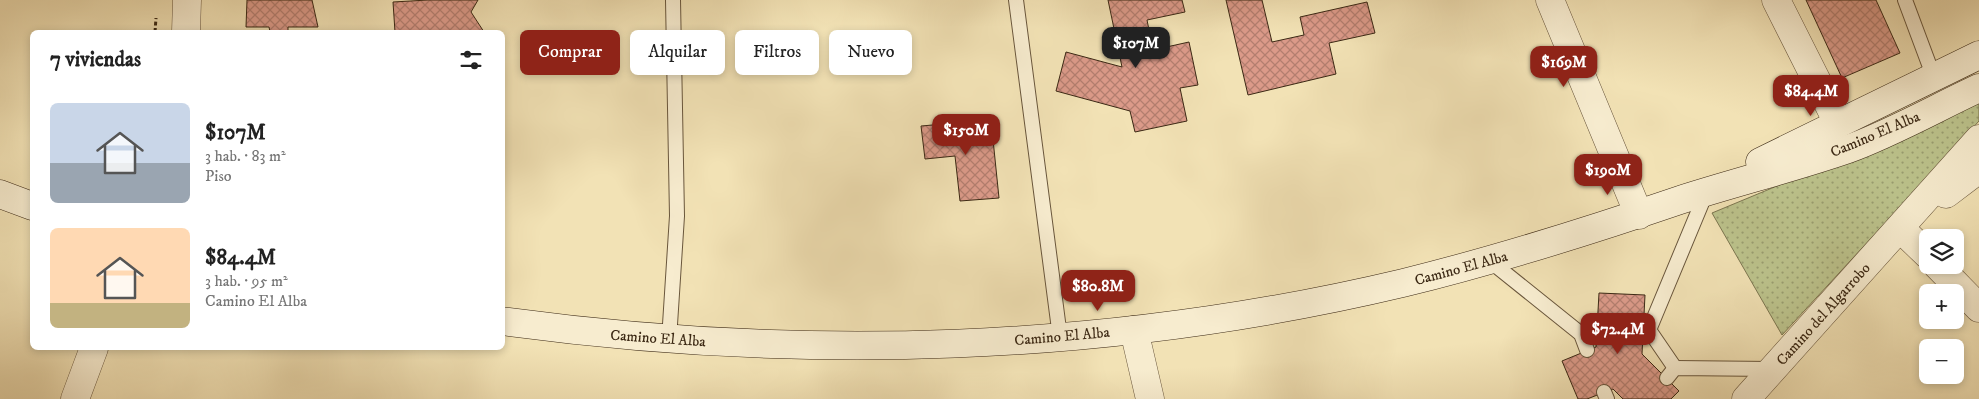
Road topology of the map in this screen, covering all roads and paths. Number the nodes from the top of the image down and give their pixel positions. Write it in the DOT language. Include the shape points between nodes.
graph roads {
  1 [pos="187,0"];
  2 [pos="674,0"];
  3 [pos="1016,0"];
  4 [pos="1550,0"];
  5 [pos="1776,0"];
  6 [pos="1905,0"];
  7 [pos="186,30"];
  8 [pos="1979,55"];
  9 [pos="1933,75"];
  10 [pos="1979,88"];
  11 [pos="1838,123"];
  12 [pos="1979,139"];
  13 [pos="1979,169"];
  14 [pos="0,194"];
  15 [pos="1694,196"];
  16 [pos="30,205"];
  17 [pos="1639,215"];
  18 [pos="1901,228"];
  19 [pos="1919,246"];
  20 [pos="1490,261"];
  21 [pos="1946,274"];
  22 [pos="1979,308"];
  23 [pos="505,322"];
  24 [pos="1134,330"];
  25 [pos="1581,334"];
  26 [pos="1597,334"];
  27 [pos="1060,337"];
  28 [pos="669,340"];
  29 [pos="93,350"];
  30 [pos="1588,350"];
  31 [pos="1773,369"];
  32 [pos="75,399"];
  33 [pos="1150,399"];
  34 [pos="1746,399"];
  1 -- 7 [label="main road"];
  2 -- 28 [label="lane" via="677,216"];
  3 -- 27 [label="lane"];
  4 -- 17 [label="main road"];
  5 -- 11 [label="main road"];
  6 -- 9 [label="lane"];
  8 -- 9 [label="main road, Camino El Alba"];
  9 -- 11 [label="main road, Camino El Alba"];
  10 -- 15 [label="main road, Camino El Alba" via="1850,148"];
  11 -- 15 [label="main road, Camino El Alba"];
  12 -- 18 [label="main road, Camino del Algarrobo"];
  13 -- 18 [label="main road, Camino del Algarrobo"];
  14 -- 16 [label="main road"];
  15 -- 17 [label="main road, Camino El Alba"];
  15 -- 31 [label="lane" via="1646,331 1671,373"];
  17 -- 20 [label="main road, Camino El Alba"];
  18 -- 19 [label="main road"];
  18 -- 31 [label="main road, Camino del Algarrobo"];
  20 -- 24 [label="main road, Camino El Alba" via="1313,302"];
  20 -- 25 [label="lane"];
  21 -- 22 [label="main road"];
  23 -- 28 [label="main road, Camino El Alba"];
  24 -- 27 [label="main road, Camino El Alba"];
  24 -- 33 [label="main road"];
  25 -- 26 [label="lane"];
  25 -- 30 [label="lane"];
  27 -- 28 [label="main road, Camino El Alba" via="967,344 872,346"];
  29 -- 32 [label="main road"];
  31 -- 34 [label="main road, Camino del Algarrobo"];
}
